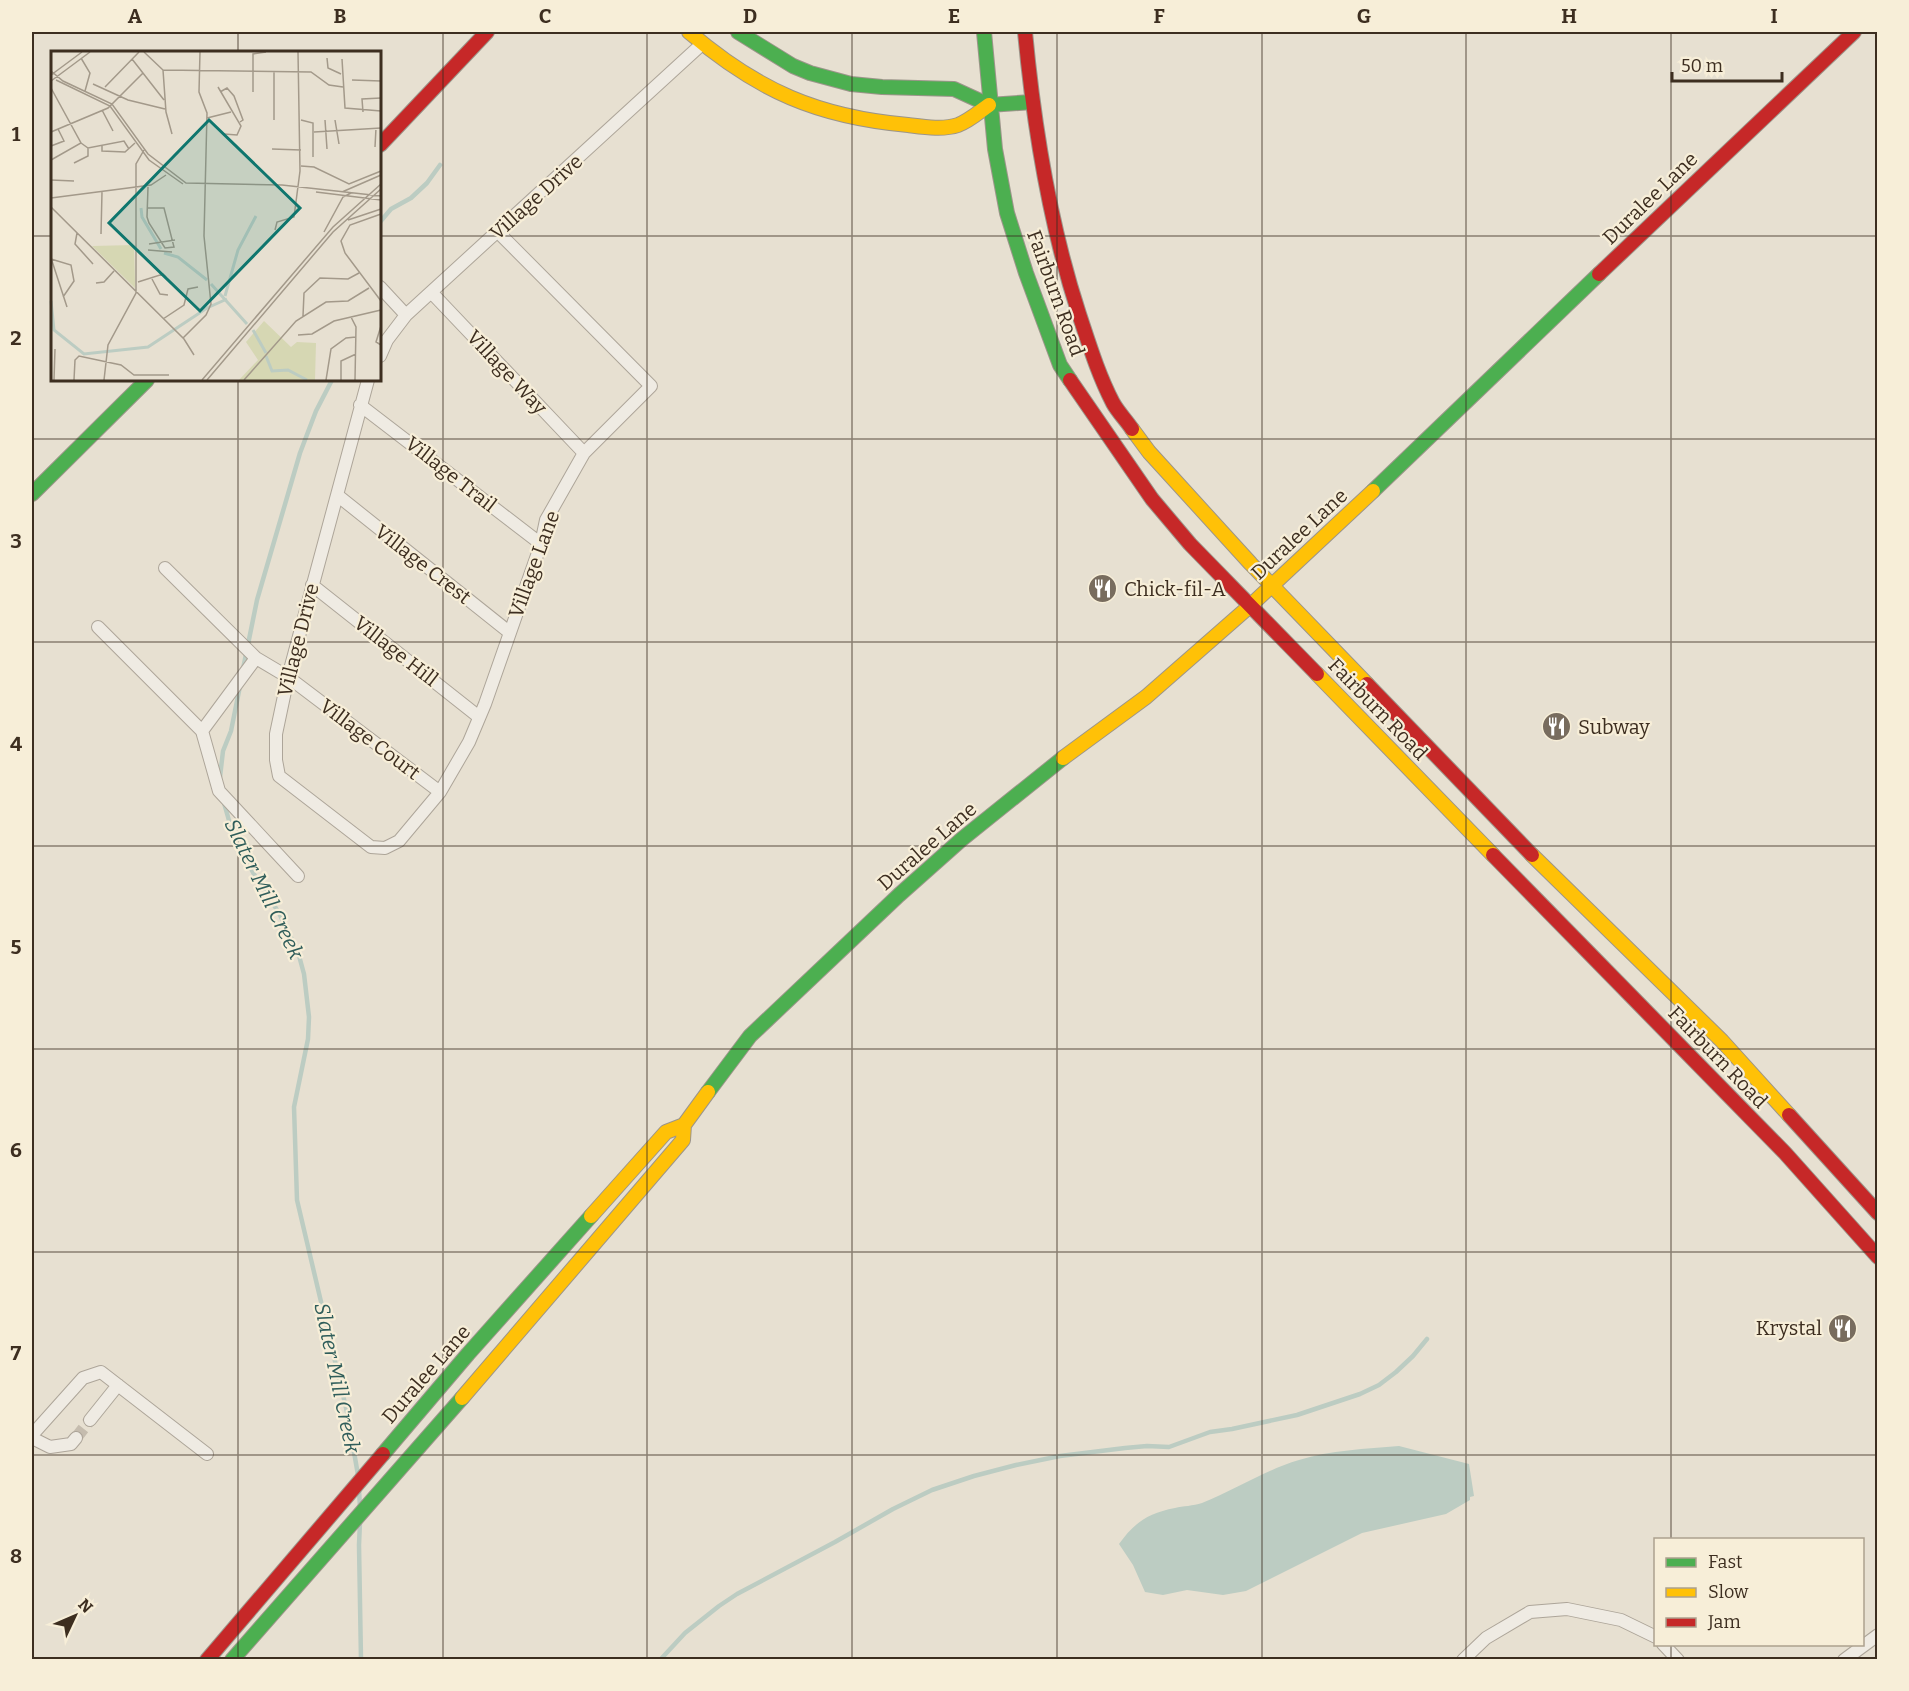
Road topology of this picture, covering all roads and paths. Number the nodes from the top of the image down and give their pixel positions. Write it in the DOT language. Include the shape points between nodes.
graph roads {
  1 [pos="487,32"];
  2 [pos="689,32"];
  3 [pos="738,32"];
  4 [pos="984,32"];
  5 [pos="1025,32"];
  6 [pos="1854,32"];
  7 [pos="702,44"];
  8 [pos="1032,102"];
  9 [pos="989,105"];
  10 [pos="381,144"];
  11 [pos="498,232"];
  12 [pos="381,288"];
  13 [pos="431,292"];
  14 [pos="406,315"];
  15 [pos="381,354"];
  16 [pos="146,381"];
  17 [pos="368,381"];
  18 [pos="360,405"];
  19 [pos="584,453"];
  20 [pos="32,494"];
  21 [pos="337,495"];
  22 [pos="541,544"];
  23 [pos="165,568"];
  24 [pos="312,585"];
  25 [pos="1272,585"];
  26 [pos="1251,605"];
  27 [pos="98,627"];
  28 [pos="509,632"];
  29 [pos="256,658"];
  30 [pos="288,677"];
  31 [pos="479,717"];
  32 [pos="202,731"];
  33 [pos="440,792"];
  34 [pos="385,848"];
  35 [pos="298,876"];
  36 [pos="684,1125"];
  37 [pos="1878,1214"];
  38 [pos="1878,1257"];
  39 [pos="118,1385"];
  40 [pos="90,1420"];
  41 [pos="32,1436"];
  42 [pos="76,1438"];
  43 [pos="207,1454"];
  44 [pos="1878,1635"];
  45 [pos="1654,1636"];
  46 [pos="1864,1645"];
  47 [pos="1665,1646"];
  48 [pos="1862,1646"];
  49 [pos="207,1659"];
  50 [pos="232,1659"];
  51 [pos="1463,1659"];
  52 [pos="1678,1659"];
  53 [pos="1844,1659"];
  1 -- 10 [label="main road"];
  2 -- 7 [label="main road"];
  3 -- 9 [label="main road" via="779,58 825,77 866,86 954,90"];
  4 -- 9 [label="main road, Fairburn Road"];
  5 -- 8 [label="main road, Fairburn Road"];
  6 -- 25 [label="main road, Duralee Lane"];
  7 -- 9 [label="main road" via="764,87 801,104 851,117 955,126"];
  7 -- 11 [label="street, Village Drive"];
  8 -- 9 [label="main road"];
  8 -- 25 [label="main road, Fairburn Road" via="1058,246 1095,363 1114,405 1149,452"];
  9 -- 26 [label="main road, Fairburn Road" via="1007,213 1060,365 1152,499"];
  11 -- 13 [label="street, Village Drive"];
  11 -- 19 [label="street, Village Lane" via="651,386"];
  12 -- 14 [label="street"];
  13 -- 14 [label="street, Village Drive"];
  13 -- 19 [label="street, Village Way"];
  14 -- 15 [label="street, Village Drive"];
  16 -- 20 [label="main road"];
  17 -- 18 [label="street, Village Drive"];
  18 -- 21 [label="street, Village Drive"];
  18 -- 22 [label="street, Village Trail"];
  19 -- 22 [label="street, Village Lane" via="546,520"];
  21 -- 24 [label="street, Village Drive"];
  21 -- 28 [label="street, Village Crest"];
  22 -- 28 [label="street, Village Lane"];
  23 -- 29 [label="street, Village Court"];
  24 -- 30 [label="street, Village Drive"];
  24 -- 31 [label="street, Village Hill"];
  25 -- 26 [label="main road, Duralee Lane"];
  25 -- 37 [label="main road, Fairburn Road" via="1536,860 1722,1041"];
  26 -- 36 [label="main road, Duralee Lane" via="1146,697 1038,777 899,896 750,1036"];
  26 -- 38 [label="main road, Fairburn Road" via="1785,1153"];
  27 -- 32 [label="street"];
  28 -- 31 [label="street, Village Lane"];
  29 -- 30 [label="street, Village Court"];
  29 -- 32 [label="street"];
  30 -- 33 [label="street, Village Court"];
  30 -- 34 [label="street, Village Drive" via="276,734 279,776 371,846"];
  31 -- 33 [label="street, Village Lane"];
  32 -- 35 [label="street" via="219,790"];
  33 -- 34 [label="street, Village Lane" via="399,841"];
  36 -- 49 [label="main road, Duralee Lane" via="666,1132 468,1354"];
  36 -- 50 [label="main road, Duralee Lane" via="683,1140"];
  39 -- 40 [label="street"];
  39 -- 41 [label="street" via="102,1372 83,1378"];
  39 -- 43 [label="street"];
  41 -- 42 [label="street" via="50,1448 71,1444"];
  44 -- 46 [label="street"];
  45 -- 51 [label="street" via="1610,1617 1567,1609 1530,1612 1486,1638"];
  47 -- 52 [label="street"];
  48 -- 53 [label="street"];
}
